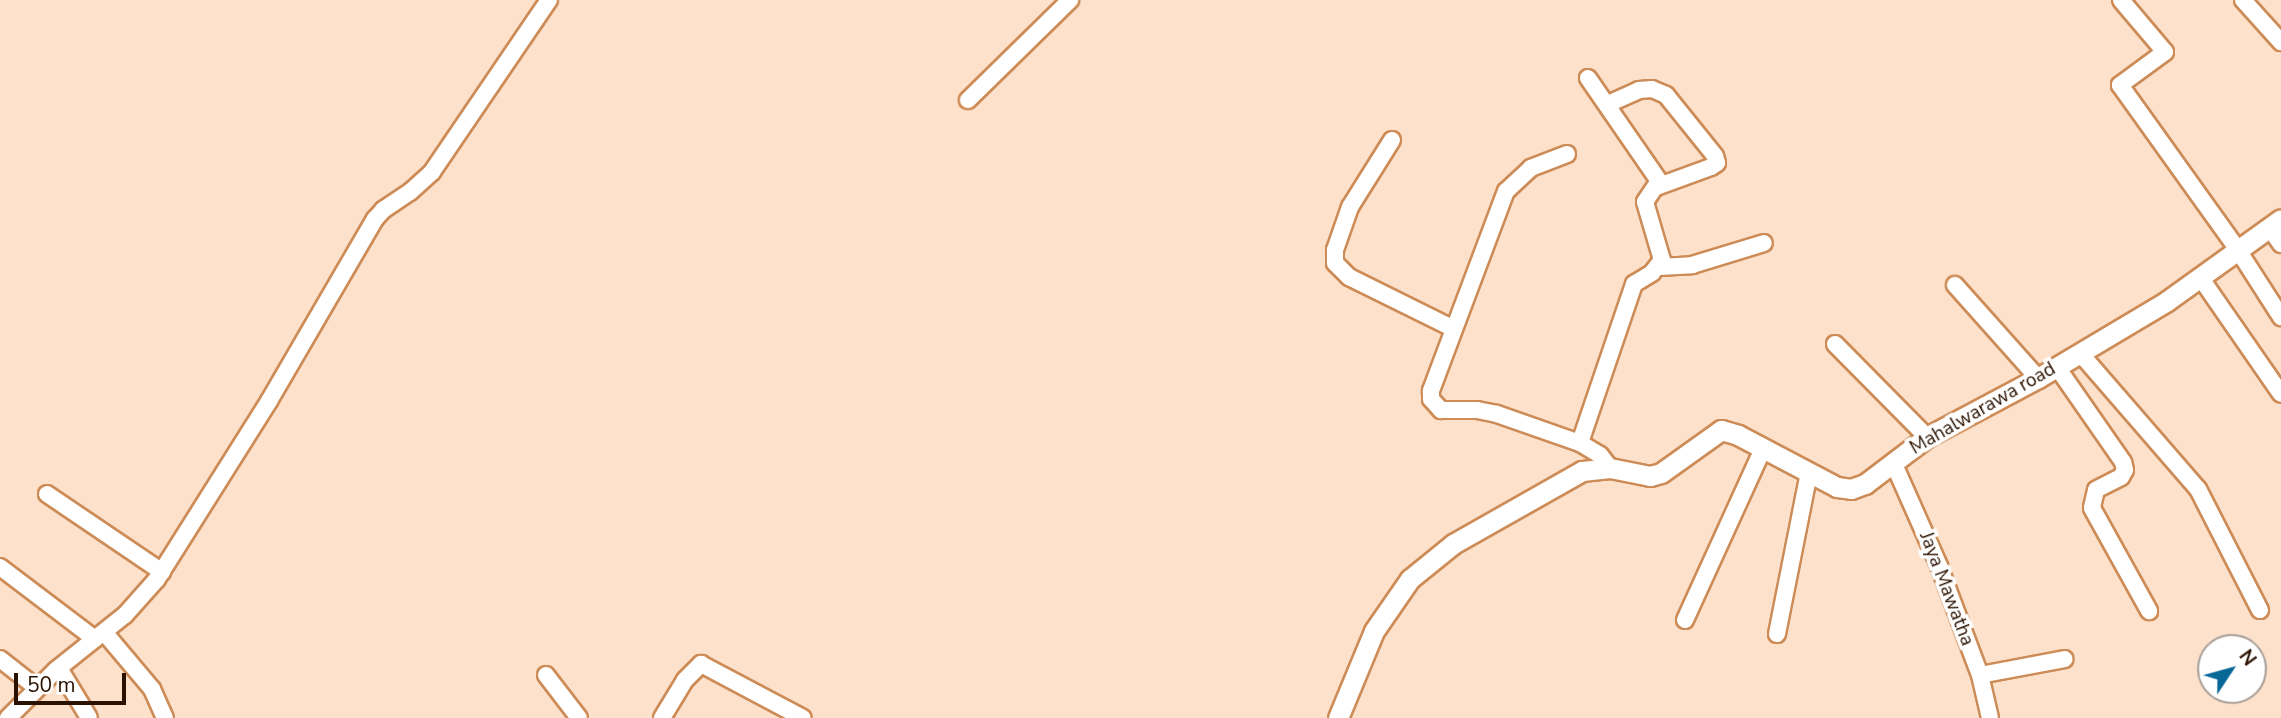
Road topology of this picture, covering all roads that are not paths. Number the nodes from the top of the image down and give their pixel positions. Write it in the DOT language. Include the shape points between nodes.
graph roads {
  1 [pos="549,0"];
  2 [pos="1070,0"];
  3 [pos="2121,0"];
  4 [pos="2243,0"];
  5 [pos="2281,42"];
  6 [pos="1588,78"];
  7 [pos="968,100"];
  8 [pos="1608,104"];
  9 [pos="1392,140"];
  10 [pos="1567,154"];
  11 [pos="1656,187"];
  12 [pos="2275,223"];
  13 [pos="1764,243"];
  14 [pos="2281,244"];
  15 [pos="2238,250"];
  16 [pos="1659,267"];
  17 [pos="2200,277"];
  18 [pos="1955,285"];
  19 [pos="2281,317"];
  20 [pos="1454,328"];
  21 [pos="1835,344"];
  22 [pos="2080,353"];
  23 [pos="2057,367"];
  24 [pos="2038,378"];
  25 [pos="2281,394"];
  26 [pos="1927,437"];
  27 [pos="1580,443"];
  28 [pos="1763,449"];
  29 [pos="1893,462"];
  30 [pos="1610,468"];
  31 [pos="1809,474"];
  32 [pos="47,494"];
  33 [pos="0,567"];
  34 [pos="162,572"];
  35 [pos="2260,610"];
  36 [pos="2149,611"];
  37 [pos="1685,620"];
  38 [pos="1777,634"];
  39 [pos="100,635"];
  40 [pos="0,659"];
  41 [pos="2065,659"];
  42 [pos="59,668"];
  43 [pos="546,675"];
  44 [pos="1980,675"];
  45 [pos="37,688"];
  46 [pos="8,718"];
  47 [pos="89,718"];
  48 [pos="165,718"];
  49 [pos="579,718"];
  50 [pos="662,718"];
  51 [pos="803,718"];
  52 [pos="1338,718"];
  53 [pos="1990,718"];
  1 -- 34 [label="street" via="432,172 375,219"];
  2 -- 7 [label="street"];
  3 -- 15 [label="street" via="2165,52 2120,85"];
  4 -- 5 [label="street"];
  6 -- 8 [label="street"];
  8 -- 11 [label="street" via="1658,176"];
  8 -- 11 [label="street" via="1639,90 1666,95 1715,156 1717,163 1711,167"];
  9 -- 20 [label="street" via="1350,207 1335,263 1349,277"];
  10 -- 20 [label="street" via="1531,168 1506,191"];
  11 -- 16 [label="street" via="1644,202 1660,251"];
  12 -- 14 [label="street"];
  12 -- 15 [label="street, Mahalwarawa road"];
  13 -- 16 [label="street" via="1692,265"];
  15 -- 17 [label="street, Mahalwarawa road"];
  15 -- 19 [label="street"];
  16 -- 27 [label="street" via="1634,284"];
  17 -- 22 [label="street, Mahalwarawa road"];
  17 -- 25 [label="street"];
  18 -- 24 [label="street"];
  20 -- 27 [label="street" via="1431,391 1434,405 1452,412 1497,414"];
  21 -- 26 [label="street"];
  22 -- 23 [label="street, Mahalwarawa road"];
  22 -- 35 [label="street" via="2198,489"];
  23 -- 24 [label="street, Mahalwarawa road"];
  23 -- 36 [label="street" via="2123,462 2121,477 2096,490 2092,508"];
  24 -- 26 [label="street, Mahalwarawa road"];
  26 -- 29 [label="street, Mahalwarawa road"];
  27 -- 30 [label="street" via="1601,455"];
  28 -- 30 [label="street, Mahalwarawa road" via="1721,430 1661,473 1650,476"];
  28 -- 31 [label="street, Mahalwarawa road"];
  28 -- 37 [label="street"];
  29 -- 31 [label="street, Mahalwarawa road" via="1851,489 1837,488"];
  29 -- 44 [label="street, Jaya Mawatha"];
  30 -- 52 [label="street, Mahalwarawa road" via="1582,471 1429,561 1410,579 1374,631"];
  31 -- 38 [label="street"];
  32 -- 34 [label="street"];
  33 -- 39 [label="street"];
  34 -- 39 [label="street" via="144,596"];
  39 -- 42 [label="street"];
  39 -- 48 [label="street" via="152,689"];
  40 -- 45 [label="street"];
  41 -- 44 [label="street"];
  42 -- 45 [label="street"];
  42 -- 47 [label="street"];
  43 -- 49 [label="street"];
  44 -- 53 [label="street, Jaya Mawatha"];
  45 -- 46 [label="street"];
  50 -- 51 [label="street" via="685,680 701,664"];
}
